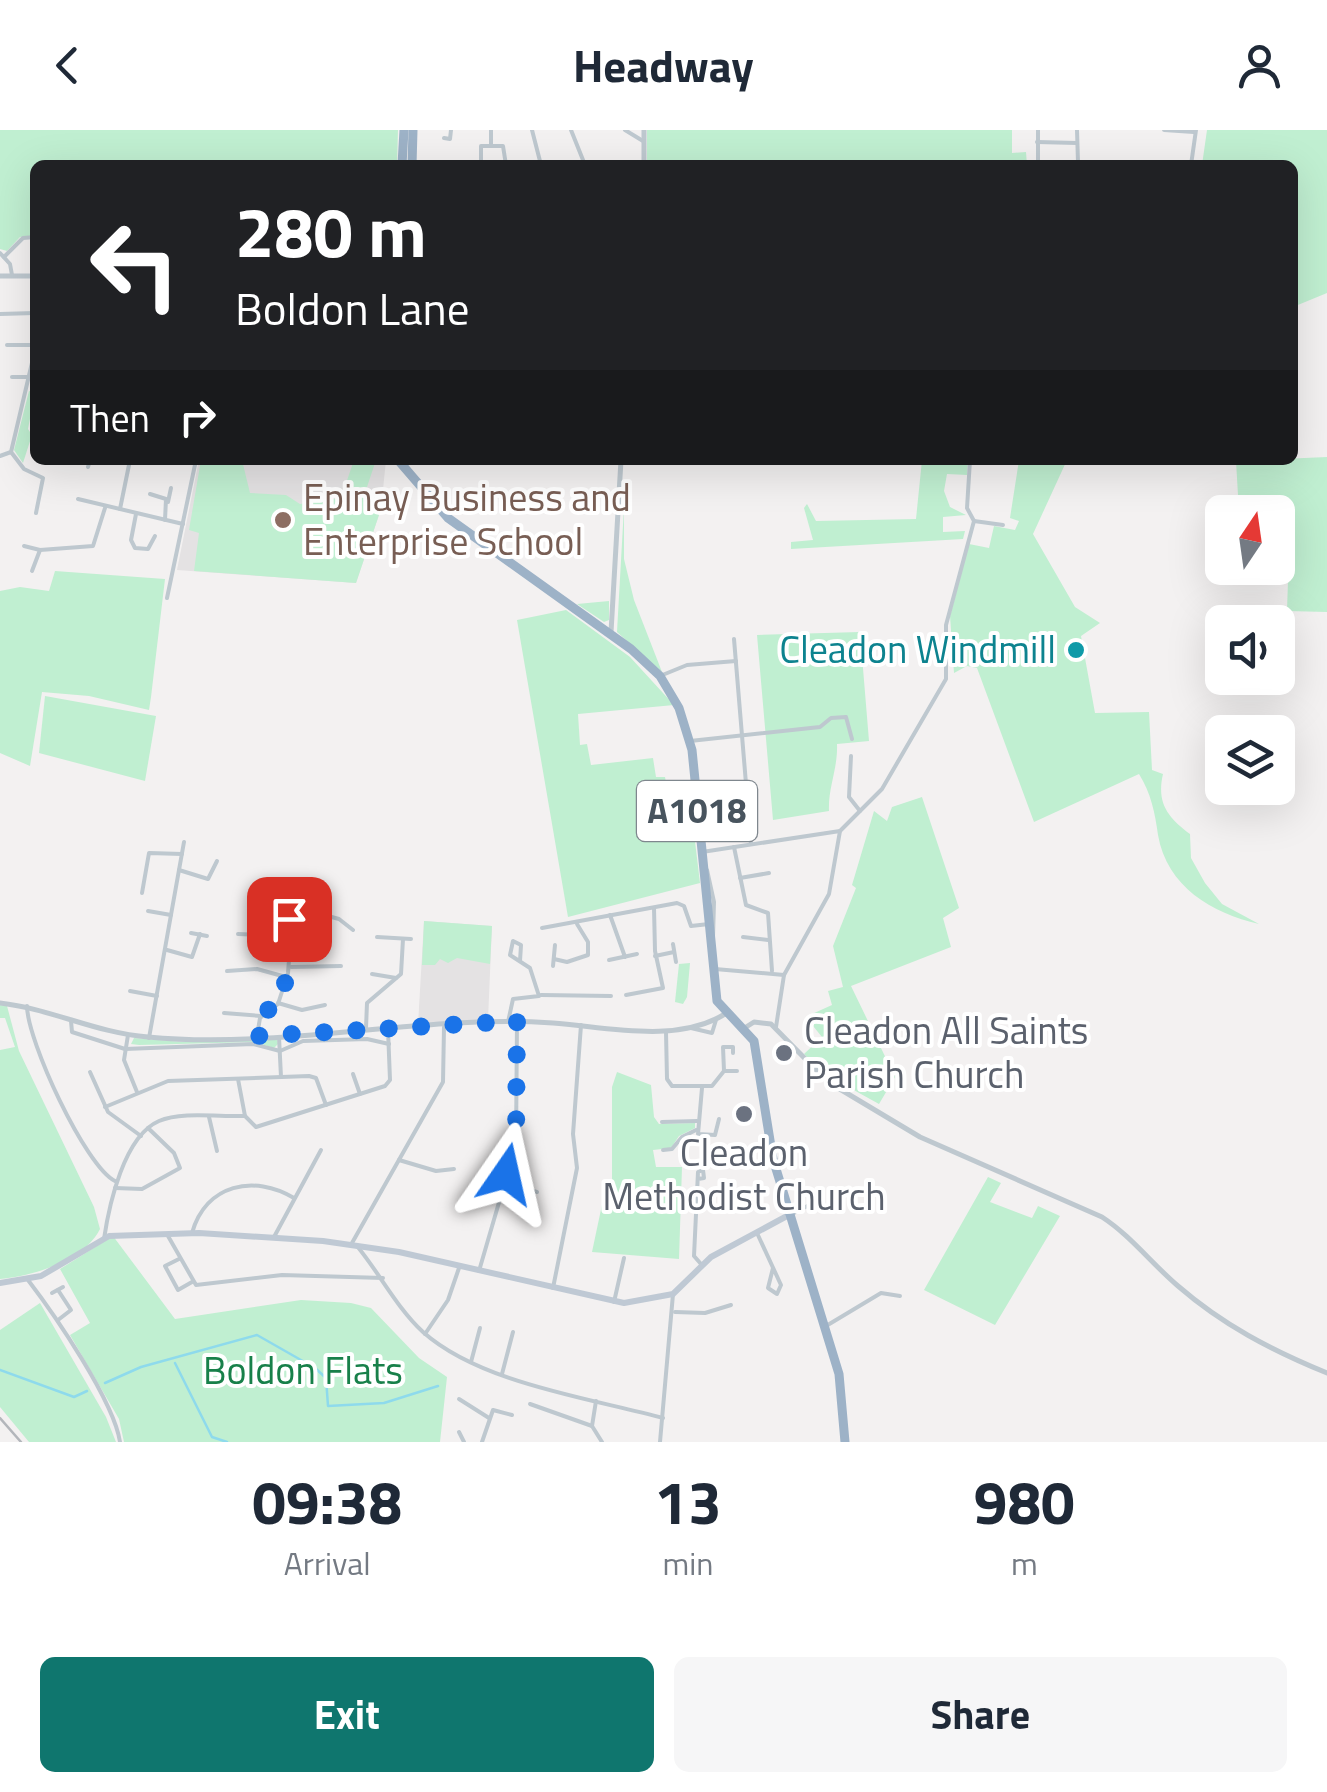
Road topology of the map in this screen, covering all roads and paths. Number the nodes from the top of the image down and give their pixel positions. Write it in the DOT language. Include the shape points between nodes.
graph roads {
  1 [pos="404,130"];
  2 [pos="414,130"];
  3 [pos="492,130"];
  4 [pos="532,130"];
  5 [pos="571,130"];
  6 [pos="624,130"];
  7 [pos="644,130"];
  8 [pos="1038,130"];
  9 [pos="1077,130"];
  10 [pos="1164,130"];
  11 [pos="1195,131"];
  12 [pos="451,132"];
  13 [pos="463,134"];
  14 [pos="444,138"];
  15 [pos="643,141"];
  16 [pos="1037,142"];
  17 [pos="1077,143"];
  18 [pos="491,146"];
  19 [pos="402,160"];
  20 [pos="414,160"];
  21 [pos="481,160"];
  22 [pos="505,160"];
  23 [pos="540,160"];
  24 [pos="583,160"];
  25 [pos="644,160"];
  26 [pos="1038,160"];
  27 [pos="1078,160"];
  28 [pos="1192,160"];
  29 [pos="30,237"];
  30 [pos="2,255"];
  31 [pos="12,275"];
  32 [pos="0,276"];
  33 [pos="30,276"];
  34 [pos="30,313"];
  35 [pos="0,314"];
  36 [pos="7,345"];
  37 [pos="30,347"];
  38 [pos="30,372"];
  39 [pos="12,377"];
  40 [pos="29,377"];
  41 [pos="10,452"];
  42 [pos="0,456"];
  43 [pos="130,465"];
  44 [pos="133,465"];
  45 [pos="195,465"];
  46 [pos="403,465"];
  47 [pos="410,465"];
  48 [pos="621,465"];
  49 [pos="970,465"];
  50 [pos="138,468"];
  51 [pos="414,476"];
  52 [pos="171,488"];
  53 [pos="154,493"];
  54 [pos="78,500"];
  55 [pos="168,502"];
  56 [pos="106,506"];
  57 [pos="120,509"];
  58 [pos="36,512"];
  59 [pos="136,513"];
  60 [pos="165,520"];
  61 [pos="974,521"];
  62 [pos="184,524"];
  63 [pos="1003,525"];
  64 [pos="155,536"];
  65 [pos="24,546"];
  66 [pos="40,550"];
  67 [pos="22,564"];
  68 [pos="168,598"];
  69 [pos="611,634"];
  70 [pos="734,640"];
  71 [pos="736,661"];
  72 [pos="660,676"];
  73 [pos="742,737"];
  74 [pos="852,739"];
  75 [pos="690,741"];
  76 [pos="851,756"];
  77 [pos="860,811"];
  78 [pos="840,831"];
  79 [pos="184,842"];
  80 [pos="751,844"];
  81 [pos="734,847"];
  82 [pos="700,852"];
  83 [pos="182,854"];
  84 [pos="217,861"];
  85 [pos="703,868"];
  86 [pos="179,870"];
  87 [pos="769,873"];
  88 [pos="740,878"];
  89 [pos="142,893"];
  90 [pos="251,895"];
  91 [pos="293,907"];
  92 [pos="654,908"];
  93 [pos="148,911"];
  94 [pos="610,914"];
  95 [pos="172,915"];
  96 [pos="577,924"];
  97 [pos="709,924"];
  98 [pos="542,928"];
  99 [pos="353,930"];
  100 [pos="190,933"];
  101 [pos="200,934"];
  102 [pos="238,934"];
  103 [pos="208,936"];
  104 [pos="289,936"];
  105 [pos="377,937"];
  106 [pos="742,937"];
  107 [pos="710,938"];
  108 [pos="404,939"];
  109 [pos="411,939"];
  110 [pos="770,940"];
  111 [pos="673,944"];
  112 [pos="555,946"];
  113 [pos="165,950"];
  114 [pos="674,952"];
  115 [pos="637,954"];
  116 [pos="656,956"];
  117 [pos="624,957"];
  118 [pos="609,960"];
  119 [pos="520,961"];
  120 [pos="676,962"];
  121 [pos="290,966"];
  122 [pos="340,966"];
  123 [pos="711,969"];
  124 [pos="227,971"];
  125 [pos="772,971"];
  126 [pos="372,974"];
  127 [pos="784,975"];
  128 [pos="287,977"];
  129 [pos="396,978"];
  130 [pos="130,991"];
  131 [pos="626,995"];
  132 [pos="157,996"];
  133 [pos="539,996"];
  134 [pos="611,996"];
  135 [pos="278,1002"];
  136 [pos="0,1003"];
  137 [pos="325,1005"];
  138 [pos="26,1006"];
  139 [pos="224,1013"];
  140 [pos="261,1016"];
  141 [pos="723,1017"];
  142 [pos="72,1019"];
  143 [pos="517,1021"];
  144 [pos="508,1022"];
  145 [pos="581,1025"];
  146 [pos="444,1027"];
  147 [pos="746,1027"];
  148 [pos="776,1027"];
  149 [pos="388,1030"];
  150 [pos="666,1030"];
  151 [pos="366,1032"];
  152 [pos="128,1035"];
  153 [pos="279,1035"];
  154 [pos="257,1036"];
  155 [pos="150,1038"];
  156 [pos="388,1044"];
  157 [pos="126,1048"];
  158 [pos="280,1051"];
  159 [pos="733,1053"];
  160 [pos="724,1071"];
  161 [pos="737,1071"];
  162 [pos="90,1072"];
  163 [pos="353,1074"];
  164 [pos="281,1078"];
  165 [pos="238,1079"];
  166 [pos="702,1086"];
  167 [pos="137,1093"];
  168 [pos="360,1094"];
  169 [pos="326,1104"];
  170 [pos="105,1106"];
  171 [pos="244,1116"];
  172 [pos="209,1117"];
  173 [pos="719,1119"];
  174 [pos="698,1121"];
  175 [pos="664,1123"];
  176 [pos="148,1128"];
  177 [pos="697,1130"];
  178 [pos="141,1136"];
  179 [pos="666,1149"];
  180 [pos="217,1150"];
  181 [pos="321,1150"];
  182 [pos="399,1160"];
  183 [pos="454,1169"];
  184 [pos="698,1178"];
  185 [pos="504,1184"];
  186 [pos="116,1185"];
  187 [pos="536,1192"];
  188 [pos="294,1198"];
  189 [pos="819,1200"];
  190 [pos="787,1216"];
  191 [pos="192,1233"];
  192 [pos="167,1234"];
  193 [pos="757,1234"];
  194 [pos="274,1237"];
  195 [pos="104,1239"];
  196 [pos="354,1246"];
  197 [pos="624,1258"];
  198 [pos="179,1259"];
  199 [pos="460,1266"];
  200 [pos="702,1266"];
  201 [pos="773,1268"];
  202 [pos="478,1271"];
  203 [pos="383,1278"];
  204 [pos="28,1280"];
  205 [pos="192,1282"];
  206 [pos="0,1283"];
  207 [pos="58,1290"];
  208 [pos="552,1290"];
  209 [pos="674,1294"];
  210 [pos="900,1296"];
  211 [pos="614,1302"];
  212 [pos="732,1306"];
  213 [pos="675,1312"];
  214 [pos="58,1320"];
  215 [pos="826,1326"];
  216 [pos="480,1328"];
  217 [pos="513,1332"];
  218 [pos="425,1334"];
  219 [pos="471,1363"];
  220 [pos="1327,1373"];
  221 [pos="502,1374"];
  222 [pos="596,1400"];
  223 [pos="530,1404"];
  224 [pos="461,1410"];
  225 [pos="512,1415"];
  226 [pos="490,1418"];
  227 [pos="662,1418"];
  228 [pos="592,1426"];
  229 [pos="120,1442"];
  230 [pos="482,1442"];
  231 [pos="602,1442"];
  232 [pos="660,1442"];
  233 [pos="844,1442"];
  1 -- 19 [label="highway"];
  2 -- 20 [label="highway"];
  3 -- 18 [label="street"];
  4 -- 23 [label="street"];
  5 -- 24 [label="street"];
  6 -- 15 [label="street"];
  7 -- 15 [label="street"];
  8 -- 16 [label="street"];
  9 -- 17 [label="street"];
  10 -- 11 [label="street"];
  11 -- 28 [label="street"];
  12 -- 13 [label="street"];
  12 -- 14 [label="street"];
  15 -- 25 [label="street"];
  16 -- 17 [label="street"];
  16 -- 26 [label="street"];
  17 -- 27 [label="street"];
  18 -- 21 [label="street" via="481,146"];
  18 -- 22 [label="street" via="503,146"];
  29 -- 30 [label="street"];
  30 -- 31 [label="street"];
  31 -- 32 [label="street"];
  31 -- 33 [label="street"];
  34 -- 35 [label="street"];
  36 -- 37 [label="street"];
  38 -- 40 [label="street"];
  39 -- 40 [label="street"];
  40 -- 41 [label="street"];
  41 -- 42 [label="street"];
  41 -- 58 [label="street" via="43,478"];
  43 -- 57 [label="street"];
  44 -- 50 [label="street"];
  45 -- 62 [label="street"];
  46 -- 51 [label="highway, A1018"];
  47 -- 51 [label="highway, A1018"];
  48 -- 69 [label="street"];
  49 -- 61 [label="street" via="967,508"];
  51 -- 69 [label="highway, A1018" via="448,518"];
  52 -- 55 [label="street"];
  53 -- 55 [label="street"];
  54 -- 56 [label="street"];
  55 -- 60 [label="street"];
  56 -- 57 [label="street"];
  56 -- 66 [label="street" via="93,546"];
  57 -- 59 [label="street"];
  59 -- 60 [label="street"];
  59 -- 64 [label="street" via="135,548 148,550"];
  60 -- 62 [label="street"];
  61 -- 63 [label="street"];
  61 -- 77 [label="street" via="946,625 946,679 894,772"];
  62 -- 68 [label="street"];
  65 -- 66 [label="street"];
  66 -- 67 [label="street" via="33,569"];
  69 -- 72 [label="highway, A1018"];
  70 -- 71 [label="street"];
  71 -- 72 [label="street" via="687,665"];
  71 -- 73 [label="street"];
  72 -- 75 [label="highway, A1018"];
  73 -- 74 [label="street" via="848,718"];
  73 -- 75 [label="street"];
  73 -- 80 [label="street"];
  75 -- 82 [label="highway, A1018"];
  76 -- 77 [label="street" via="849,798"];
  77 -- 78 [label="street"];
  78 -- 80 [label="street"];
  78 -- 127 [label="street" via="829,894"];
  79 -- 83 [label="street"];
  80 -- 81 [label="street"];
  81 -- 82 [label="street"];
  81 -- 88 [label="street"];
  82 -- 85 [label="highway, A1018"];
  83 -- 86 [label="street"];
  83 -- 89 [label="street" via="151,851"];
  84 -- 86 [label="street" via="210,879"];
  85 -- 97 [label="highway, A1018"];
  85 -- 107 [label="street" via="709,870 714,902 716,934"];
  86 -- 95 [label="street"];
  87 -- 88 [label="street"];
  88 -- 110 [label="street" via="746,905 768,913"];
  90 -- 91 [label="street"];
  91 -- 99 [label="street" via="339,919"];
  91 -- 104 [label="street"];
  92 -- 94 [label="street"];
  92 -- 97 [label="street" via="680,904 691,926"];
  92 -- 116 [label="street"];
  93 -- 95 [label="street"];
  94 -- 96 [label="street"];
  94 -- 117 [label="street"];
  95 -- 113 [label="street"];
  96 -- 98 [label="street"];
  96 -- 112 [label="street" via="588,956 554,962"];
  97 -- 107 [label="highway, A1018"];
  100 -- 101 [label="street"];
  101 -- 103 [label="street"];
  101 -- 113 [label="street" via="192,957"];
  102 -- 104 [label="street"];
  104 -- 121 [label="street"];
  105 -- 108 [label="street"];
  106 -- 110 [label="street"];
  107 -- 123 [label="highway, A1018"];
  108 -- 109 [label="street"];
  108 -- 129 [label="street"];
  110 -- 125 [label="street"];
  111 -- 114 [label="street"];
  113 -- 132 [label="street"];
  114 -- 116 [label="street"];
  114 -- 120 [label="street"];
  115 -- 117 [label="street"];
  116 -- 131 [label="street" via="663,988"];
  117 -- 118 [label="street"];
  119 -- 133 [label="street" via="530,968"];
  121 -- 122 [label="street"];
  121 -- 128 [label="street"];
  123 -- 125 [label="street"];
  123 -- 141 [label="highway, A1018"];
  124 -- 128 [label="street"];
  125 -- 127 [label="street"];
  126 -- 129 [label="street"];
  127 -- 148 [label="street"];
  128 -- 135 [label="street"];
  129 -- 151 [label="street" via="368,1003"];
  130 -- 132 [label="street"];
  132 -- 155 [label="street"];
  133 -- 134 [label="street"];
  133 -- 144 [label="street" via="509,1002"];
  135 -- 137 [label="street" via="307,1010"];
  135 -- 140 [label="street"];
  136 -- 138 [label="street"];
  138 -- 142 [label="street"];
  138 -- 186 [label="street" via="32,1036 88,1153"];
  139 -- 140 [label="street"];
  140 -- 154 [label="street"];
  141 -- 147 [label="highway"];
  141 -- 150 [label="street"];
  142 -- 152 [label="street"];
  142 -- 157 [label="street" via="72,1032"];
  143 -- 144 [label="street"];
  143 -- 145 [label="street"];
  143 -- 185 [label="street" via="516,1144"];
  144 -- 146 [label="street"];
  145 -- 150 [label="street"];
  145 -- 208 [label="street" via="576,1168"];
  146 -- 149 [label="street"];
  146 -- 182 [label="street" via="444,1082"];
  147 -- 148 [label="street"];
  147 -- 190 [label="highway" via="756,1046"];
  148 -- 220 [label="street" via="828,1082 929,1142 1102,1217 1213,1315"];
  149 -- 151 [label="street"];
  149 -- 156 [label="street"];
  150 -- 166 [label="street" via="669,1083"];
  151 -- 153 [label="street"];
  152 -- 155 [label="street"];
  152 -- 157 [label="street"];
  153 -- 154 [label="street"];
  153 -- 158 [label="street"];
  154 -- 155 [label="street"];
  156 -- 158 [label="street" via="303,1041"];
  156 -- 168 [label="street" via="389,1083"];
  157 -- 158 [label="street" via="253,1044"];
  157 -- 167 [label="street"];
  158 -- 164 [label="street"];
  159 -- 160 [label="street" via="733,1046 723,1047"];
  160 -- 161 [label="street"];
  160 -- 166 [label="street" via="715,1084"];
  162 -- 170 [label="street"];
  163 -- 168 [label="street"];
  164 -- 165 [label="street"];
  164 -- 169 [label="street" via="316,1078"];
  165 -- 167 [label="street" via="168,1081"];
  165 -- 171 [label="street"];
  166 -- 174 [label="street"];
  167 -- 170 [label="street"];
  168 -- 169 [label="street"];
  169 -- 171 [label="street" via="256,1127"];
  170 -- 178 [label="street"];
  171 -- 172 [label="street"];
  172 -- 176 [label="street" via="166,1118"];
  172 -- 180 [label="street"];
  173 -- 177 [label="street" via="715,1135"];
  174 -- 175 [label="street"];
  174 -- 177 [label="street"];
  176 -- 178 [label="street"];
  176 -- 186 [label="street" via="174,1152 180,1168 142,1189"];
  177 -- 179 [label="street"];
  178 -- 186 [label="street"];
  181 -- 188 [label="street"];
  182 -- 183 [label="street"];
  182 -- 196 [label="street"];
  184 -- 200 [label="street" via="694,1256"];
  185 -- 187 [label="street"];
  185 -- 202 [label="street"];
  186 -- 195 [label="street"];
  188 -- 191 [label="street" via="272,1186 240,1184 214,1198"];
  188 -- 194 [label="street"];
  189 -- 190 [label="street"];
  190 -- 193 [label="main road"];
  190 -- 215 [label="highway"];
  191 -- 192 [label="main road"];
  191 -- 194 [label="main road"];
  192 -- 195 [label="main road"];
  192 -- 198 [label="street"];
  193 -- 200 [label="main road"];
  193 -- 201 [label="street"];
  194 -- 196 [label="main road"];
  195 -- 204 [label="main road"];
  196 -- 199 [label="main road"];
  196 -- 203 [label="street"];
  197 -- 211 [label="street"];
  198 -- 205 [label="street"];
  198 -- 205 [label="street" via="165,1266 178,1290"];
  199 -- 202 [label="main road"];
  199 -- 218 [label="street"];
  200 -- 209 [label="main road"];
  202 -- 208 [label="main road"];
  203 -- 205 [label="street" via="282,1275"];
  203 -- 218 [label="street"];
  204 -- 206 [label="main road"];
  204 -- 214 [label="street"];
  207 -- 214 [label="street" via="71,1310"];
  208 -- 211 [label="main road"];
  209 -- 211 [label="main road"];
  209 -- 213 [label="street"];
  210 -- 215 [label="street" via="881,1293"];
  212 -- 213 [label="street"];
  213 -- 227 [label="street"];
  214 -- 229 [label="street"];
  215 -- 233 [label="highway" via="842,1391"];
  216 -- 219 [label="street"];
  217 -- 221 [label="street"];
  218 -- 219 [label="street"];
  219 -- 221 [label="street"];
  221 -- 222 [label="street"];
  222 -- 227 [label="street"];
  222 -- 228 [label="street"];
  223 -- 228 [label="street"];
  224 -- 226 [label="street" via="462,1401"];
  225 -- 226 [label="street" via="494,1407"];
  226 -- 230 [label="street"];
  227 -- 232 [label="street"];
  228 -- 231 [label="street"];
}
